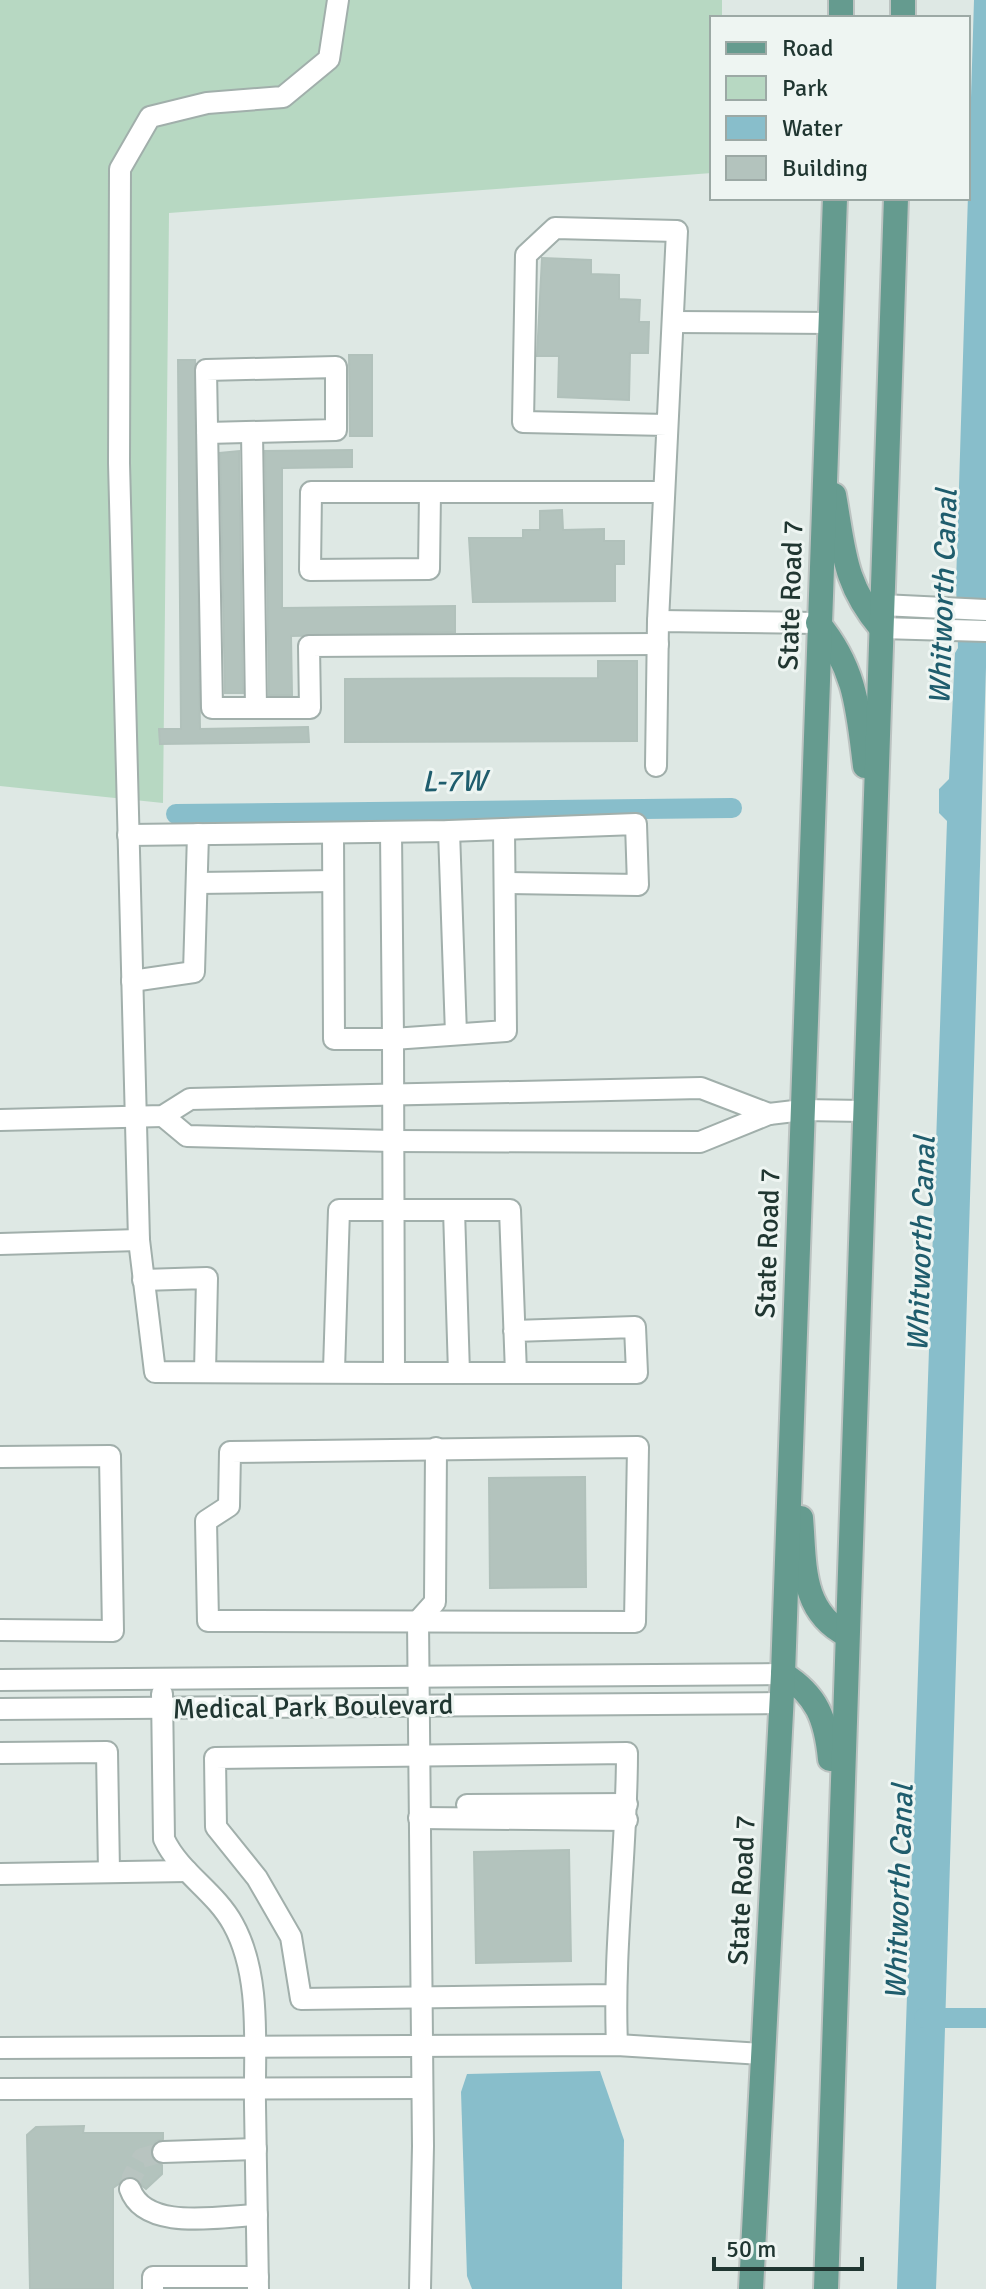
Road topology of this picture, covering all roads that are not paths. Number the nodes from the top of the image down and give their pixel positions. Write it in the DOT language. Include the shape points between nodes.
graph roads {
  1 [pos="338,0"];
  2 [pos="835,200"];
  3 [pos="896,200"];
  4 [pos="673,322"];
  5 [pos="831,323"];
  6 [pos="667,425"];
  7 [pos="252,432"];
  8 [pos="207,433"];
  9 [pos="826,445"];
  10 [pos="430,492"];
  11 [pos="664,492"];
  12 [pos="986,610"];
  13 [pos="881,617"];
  14 [pos="658,621"];
  15 [pos="818,623"];
  16 [pos="986,631"];
  17 [pos="658,644"];
  18 [pos="256,708"];
  19 [pos="656,766"];
  20 [pos="504,829"];
  21 [pos="449,831"];
  22 [pos="391,832"];
  23 [pos="333,833"];
  24 [pos="198,834"];
  25 [pos="128,835"];
  26 [pos="874,844"];
  27 [pos="333,881"];
  28 [pos="197,883"];
  29 [pos="507,883"];
  30 [pos="132,981"];
  31 [pos="456,1034"];
  32 [pos="393,1039"];
  33 [pos="393,1097"];
  34 [pos="803,1110"];
  35 [pos="864,1111"];
  36 [pos="769,1114"];
  37 [pos="137,1115"];
  38 [pos="163,1116"];
  39 [pos="0,1120"];
  40 [pos="393,1141"];
  41 [pos="393,1210"];
  42 [pos="454,1210"];
  43 [pos="139,1240"];
  44 [pos="0,1244"];
  45 [pos="143,1280"];
  46 [pos="514,1331"];
  47 [pos="334,1370"];
  48 [pos="205,1372"];
  49 [pos="394,1373"];
  50 [pos="459,1373"];
  51 [pos="516,1373"];
  52 [pos="791,1404"];
  53 [pos="436,1448"];
  54 [pos="0,1457"];
  55 [pos="418,1621"];
  56 [pos="0,1630"];
  57 [pos="847,1635"];
  58 [pos="783,1674"];
  59 [pos="418,1675"];
  60 [pos="625,1675"];
  61 [pos="162,1678"];
  62 [pos="0,1680"];
  63 [pos="626,1703"];
  64 [pos="781,1703"];
  65 [pos="418,1704"];
  66 [pos="162,1707"];
  67 [pos="0,1709"];
  68 [pos="0,1753"];
  69 [pos="419,1757"];
  70 [pos="419,1812"];
  71 [pos="627,1812"];
  72 [pos="839,1849"];
  73 [pos="187,1871"];
  74 [pos="109,1872"];
  75 [pos="0,1874"];
  76 [pos="615,1995"];
  77 [pos="421,1999"];
  78 [pos="617,2045"];
  79 [pos="422,2046"];
  80 [pos="255,2047"];
  81 [pos="0,2048"];
  82 [pos="762,2054"];
  83 [pos="422,2088"];
  84 [pos="0,2089"];
  85 [pos="255,2090"];
  86 [pos="256,2149"];
  87 [pos="163,2152"];
  88 [pos="130,2189"];
  89 [pos="257,2215"];
  90 [pos="258,2283"];
  91 [pos="153,2289"];
  92 [pos="420,2289"];
  93 [pos="751,2289"];
  94 [pos="826,2289"];
  1 -- 25 [label="street" via="329,59 283,97 207,103 150,117 120,169 119,463"];
  2 -- 5 [label="main road, State Road 7"];
  3 -- 13 [label="main road"];
  4 -- 5 [label="street"];
  4 -- 6 [label="street"];
  4 -- 6 [label="street" via="677,231 555,228 526,255 523,422"];
  5 -- 9 [label="main road, State Road 7"];
  6 -- 11 [label="street"];
  7 -- 8 [label="street"];
  7 -- 8 [label="street" via="336,430 336,367 206,370"];
  7 -- 18 [label="street"];
  8 -- 18 [label="street" via="212,708"];
  9 -- 13 [label="main road" via="849,581 863,607"];
  9 -- 15 [label="main road, State Road 7"];
  10 -- 10 [label="street" via="311,492 310,570 429,569"];
  10 -- 11 [label="street"];
  11 -- 14 [label="street"];
  12 -- 13 [label="street" via="953,608"];
  13 -- 16 [label="street"];
  13 -- 26 [label="main road"];
  14 -- 15 [label="street"];
  14 -- 17 [label="street"];
  15 -- 26 [label="main road" via="845,661 856,695"];
  15 -- 34 [label="main road, State Road 7"];
  17 -- 18 [label="street" via="309,646 310,708"];
  17 -- 19 [label="street"];
  20 -- 21 [label="street"];
  20 -- 29 [label="street"];
  20 -- 29 [label="street" via="636,824 638,885"];
  21 -- 22 [label="street"];
  21 -- 31 [label="street"];
  22 -- 23 [label="street"];
  22 -- 32 [label="street"];
  23 -- 24 [label="street"];
  23 -- 27 [label="street"];
  24 -- 25 [label="street"];
  24 -- 28 [label="street"];
  25 -- 30 [label="street"];
  26 -- 35 [label="main road"];
  27 -- 28 [label="street"];
  27 -- 32 [label="street" via="334,1039"];
  28 -- 30 [label="street" via="194,972"];
  29 -- 31 [label="street" via="506,1031"];
  30 -- 37 [label="street"];
  31 -- 32 [label="street"];
  32 -- 33 [label="street"];
  33 -- 36 [label="street" via="701,1088"];
  33 -- 38 [label="street" via="190,1099"];
  33 -- 40 [label="street"];
  34 -- 35 [label="street"];
  34 -- 36 [label="street"];
  34 -- 52 [label="main road, State Road 7"];
  35 -- 57 [label="main road"];
  36 -- 40 [label="street" via="700,1142"];
  37 -- 38 [label="street"];
  37 -- 39 [label="street"];
  37 -- 43 [label="street"];
  38 -- 40 [label="street" via="187,1136"];
  40 -- 41 [label="street"];
  41 -- 42 [label="street"];
  41 -- 47 [label="street" via="339,1210"];
  41 -- 49 [label="street"];
  42 -- 46 [label="street" via="510,1210"];
  42 -- 50 [label="street"];
  43 -- 44 [label="street"];
  43 -- 45 [label="street"];
  45 -- 48 [label="street" via="155,1372"];
  45 -- 48 [label="street" via="207,1278"];
  46 -- 51 [label="street"];
  46 -- 51 [label="street" via="635,1327 637,1373"];
  47 -- 48 [label="street"];
  47 -- 49 [label="street"];
  49 -- 50 [label="street"];
  50 -- 51 [label="street"];
  52 -- 57 [label="main road" via="806,1581 814,1608 828,1625"];
  52 -- 58 [label="main road, State Road 7"];
  53 -- 55 [label="street" via="435,1602"];
  53 -- 55 [label="street" via="638,1447 635,1622"];
  53 -- 55 [label="street" via="230,1452 229,1506 206,1521 208,1621"];
  54 -- 56 [label="street" via="110,1456 113,1631"];
  55 -- 59 [label="street"];
  57 -- 72 [label="main road"];
  58 -- 60 [label="street, Medical Park Boulevard"];
  58 -- 64 [label="main road, State Road 7"];
  58 -- 72 [label="main road" via="816,1701 827,1727"];
  59 -- 60 [label="street, Medical Park Boulevard"];
  59 -- 61 [label="street, Medical Park Boulevard"];
  59 -- 65 [label="street"];
  60 -- 63 [label="street"];
  61 -- 62 [label="street, Medical Park Boulevard"];
  61 -- 66 [label="street"];
  63 -- 64 [label="street, Medical Park Boulevard"];
  63 -- 65 [label="street, Medical Park Boulevard"];
  64 -- 82 [label="main road, State Road 7"];
  65 -- 66 [label="street, Medical Park Boulevard"];
  65 -- 69 [label="street"];
  66 -- 67 [label="street, Medical Park Boulevard"];
  66 -- 73 [label="street" via="164,1839"];
  68 -- 74 [label="street" via="107,1752"];
  69 -- 70 [label="street"];
  69 -- 71 [label="street" via="627,1753"];
  69 -- 77 [label="street" via="215,1758 216,1827 257,1878 291,1937 301,1999"];
  70 -- 71 [label="street"];
  70 -- 77 [label="street"];
  71 -- 76 [label="street"];
  72 -- 94 [label="main road"];
  73 -- 74 [label="street"];
  73 -- 80 [label="street" via="233,1924 245,1951"];
  74 -- 75 [label="street"];
  76 -- 77 [label="street"];
  76 -- 78 [label="street"];
  77 -- 79 [label="street"];
  78 -- 79 [label="street"];
  78 -- 82 [label="street"];
  79 -- 80 [label="street"];
  79 -- 83 [label="street"];
  80 -- 81 [label="street"];
  80 -- 85 [label="street"];
  82 -- 93 [label="main road, State Road 7"];
  83 -- 85 [label="street"];
  83 -- 92 [label="street"];
  84 -- 85 [label="street"];
  85 -- 86 [label="street"];
  86 -- 87 [label="street"];
  86 -- 89 [label="street"];
  88 -- 89 [label="street" via="134,2201 155,2214"];
  89 -- 90 [label="street"];
  90 -- 91 [label="street" via="153,2277"];
}
